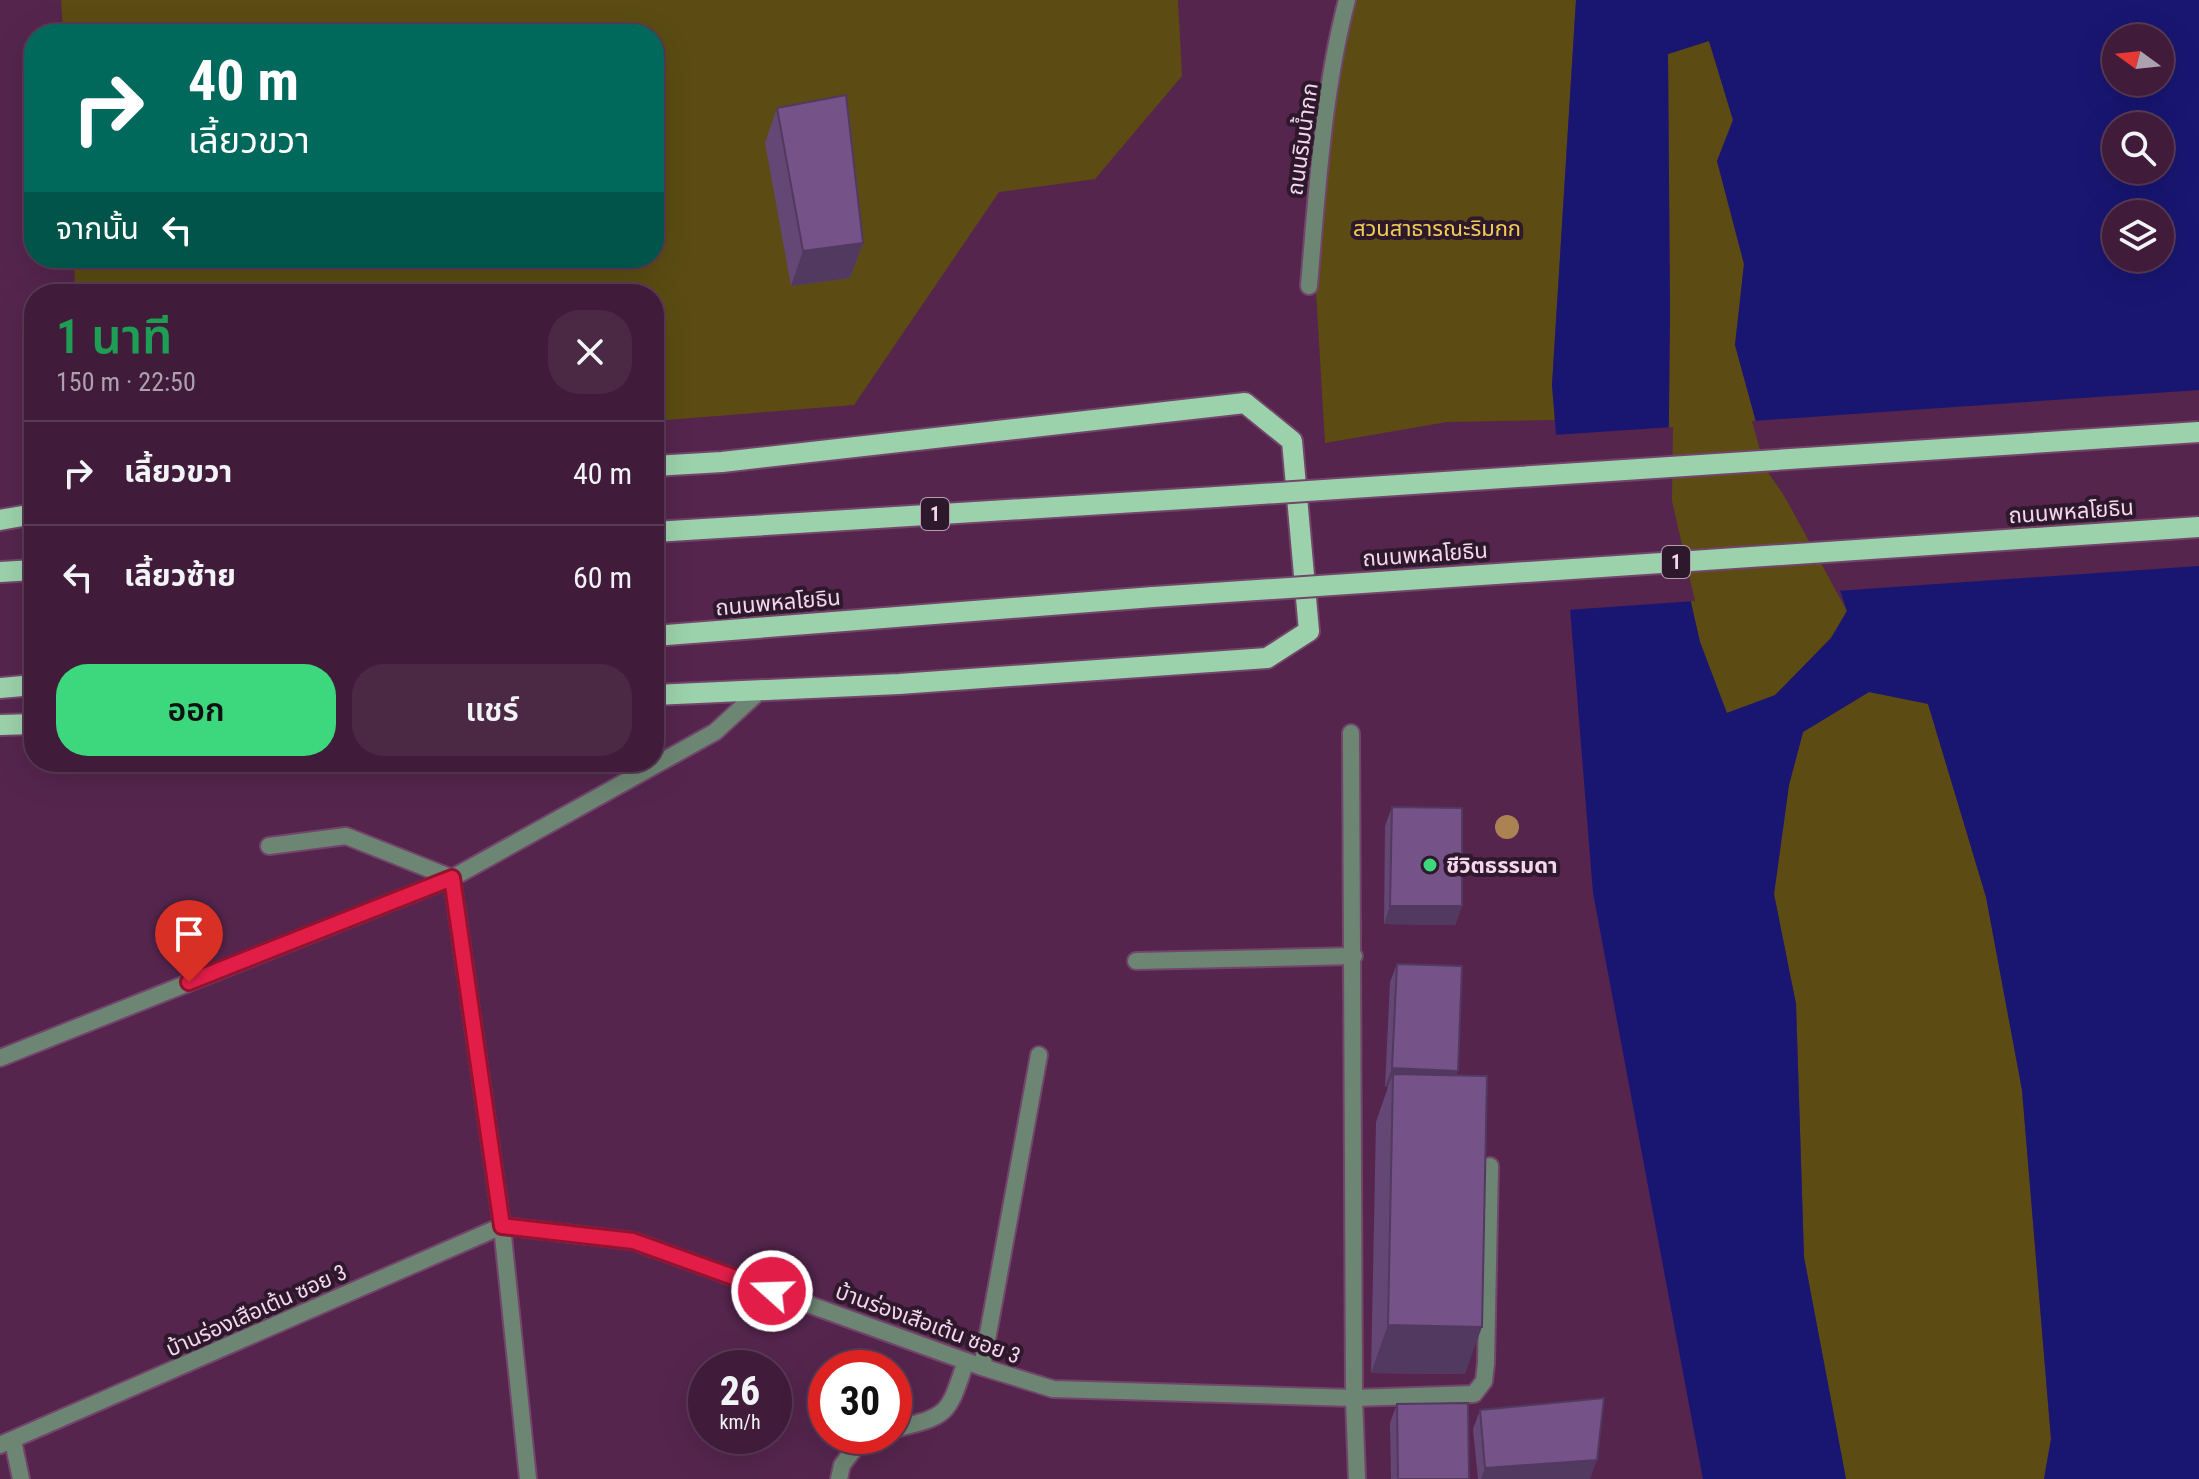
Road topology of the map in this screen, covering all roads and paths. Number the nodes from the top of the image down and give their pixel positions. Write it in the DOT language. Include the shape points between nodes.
graph roads {
  1 [pos="1347,0"];
  2 [pos="1309,286"];
  3 [pos="2199,432"];
  4 [pos="664,465"];
  5 [pos="24,516"];
  6 [pos="0,520"];
  7 [pos="2199,527"];
  8 [pos="664,531"];
  9 [pos="24,571"];
  10 [pos="0,572"];
  11 [pos="664,635"];
  12 [pos="24,686"];
  13 [pos="0,688"];
  14 [pos="763,688"];
  15 [pos="664,694"];
  16 [pos="24,724"];
  17 [pos="0,725"];
  18 [pos="1351,733"];
  19 [pos="664,760"];
  20 [pos="643,772"];
  21 [pos="269,846"];
  22 [pos="452,878"];
  23 [pos="1354,956"];
  24 [pos="1136,961"];
  25 [pos="1039,1055"];
  26 [pos="0,1058"];
  27 [pos="1490,1166"];
  28 [pos="502,1226"];
  29 [pos="974,1364"];
  30 [pos="1354,1398"];
  31 [pos="912,1425"];
  32 [pos="7,1443"];
  33 [pos="850,1454"];
  34 [pos="21,1479"];
  35 [pos="528,1479"];
  36 [pos="839,1479"];
  37 [pos="1357,1479"];
  1 -- 2 [label="street, ถนนริมน้ำกก" via="1318,178"];
  3 -- 8 [label="main road, 1, bridge"];
  4 -- 14 [label="main road" via="1245,403 1292,441 1309,631 1267,658 899,684"];
  5 -- 6 [label="main road"];
  7 -- 11 [label="main road, ถนนพหลโยธิน / 1, bridge"];
  9 -- 10 [label="main road"];
  12 -- 13 [label="main road"];
  14 -- 15 [label="main road"];
  14 -- 19 [label="street" via="715,732"];
  16 -- 17 [label="main road"];
  18 -- 23 [label="street"];
  20 -- 22 [label="street"];
  21 -- 22 [label="street" via="346,836"];
  22 -- 26 [label="street"];
  22 -- 28 [label="street"];
  23 -- 24 [label="street"];
  23 -- 30 [label="street"];
  25 -- 29 [label="street"];
  27 -- 30 [label="street, บ้านร่องเสือเต้น ซอย 3" via="1484,1381 1474,1394"];
  28 -- 29 [label="street, บ้านร่องเสือเต้น ซอย 3" via="633,1241"];
  28 -- 32 [label="street, บ้านร่องเสือเต้น ซอย 3"];
  28 -- 35 [label="street"];
  29 -- 30 [label="street, บ้านร่องเสือเต้น ซอย 3" via="1053,1389"];
  29 -- 31 [label="street" via="952,1403 933,1420"];
  30 -- 37 [label="street"];
  32 -- 34 [label="street"];
  33 -- 36 [label="street"];
}
